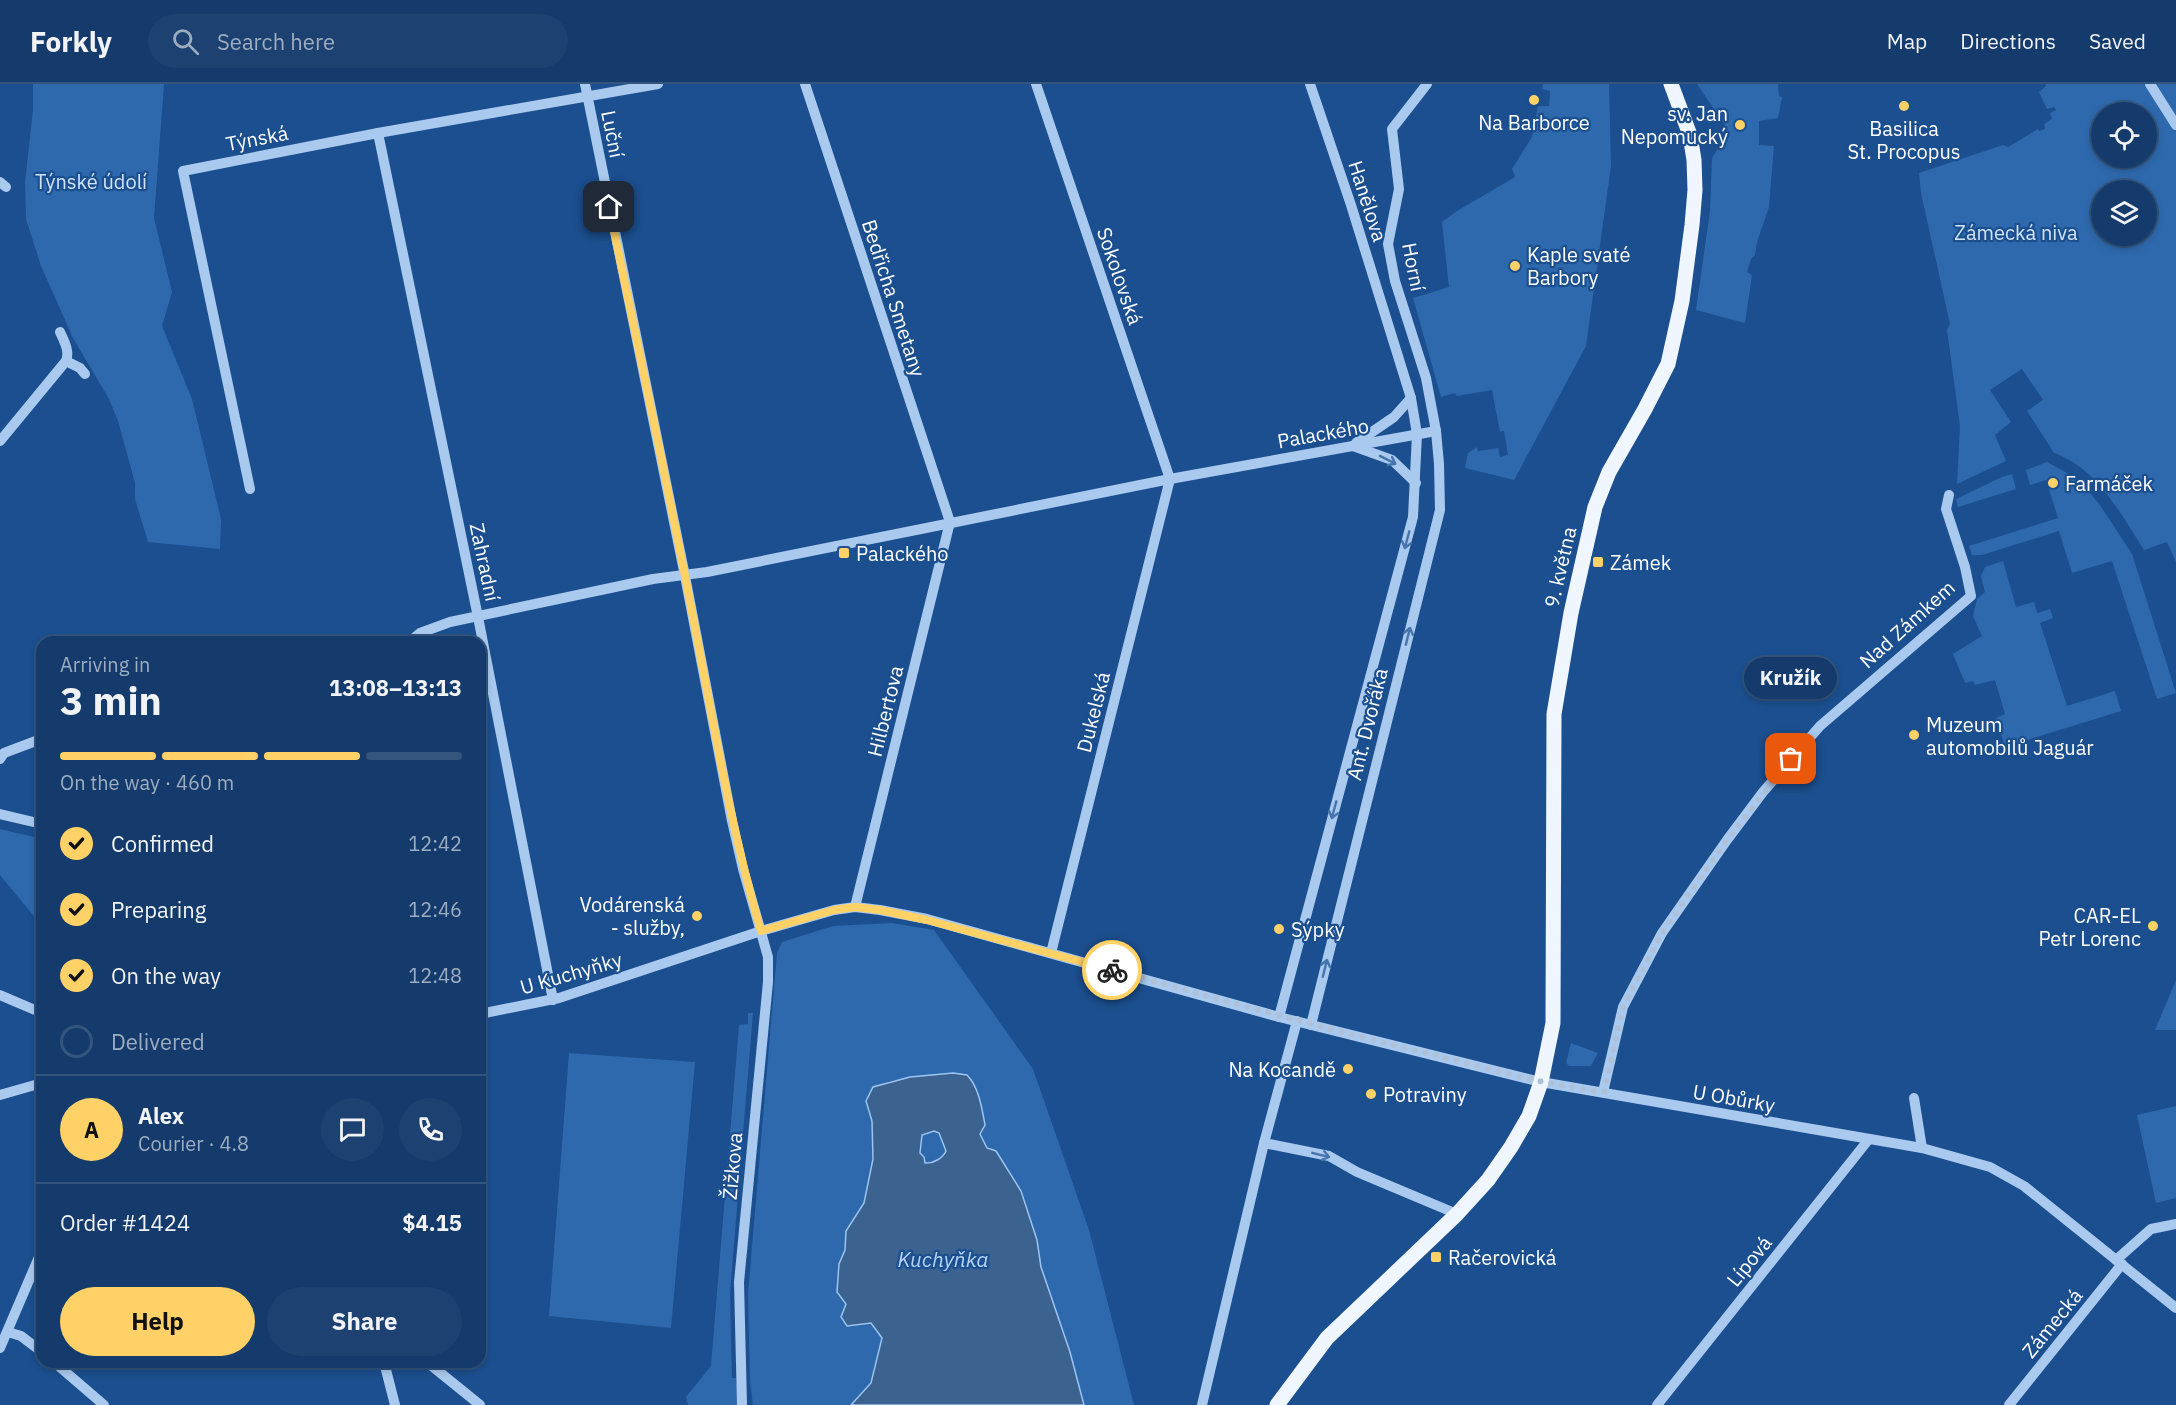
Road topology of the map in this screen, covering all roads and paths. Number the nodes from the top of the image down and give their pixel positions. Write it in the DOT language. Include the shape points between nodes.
graph roads {
  1 [pos="658,84"];
  2 [pos="805,84"];
  3 [pos="1036,84"];
  4 [pos="1310,84"];
  5 [pos="1427,84"];
  6 [pos="1671,84"];
  7 [pos="2150,84"];
  8 [pos="586,89"];
  9 [pos="2176,125"];
  10 [pos="378,133"];
  11 [pos="60,332"];
  12 [pos="66,361"];
  13 [pos="86,374"];
  14 [pos="1412,398"];
  15 [pos="1436,430"];
  16 [pos="1417,434"];
  17 [pos="0,441"];
  18 [pos="1353,446"];
  19 [pos="1170,479"];
  20 [pos="1416,483"];
  21 [pos="250,489"];
  22 [pos="1949,495"];
  23 [pos="950,522"];
  24 [pos="685,576"];
  25 [pos="478,617"];
  26 [pos="416,636"];
  27 [pos="482,636"];
  28 [pos="486,658"];
  29 [pos="36,742"];
  30 [pos="0,759"];
  31 [pos="0,814"];
  32 [pos="36,823"];
  33 [pos="855,907"];
  34 [pos="761,931"];
  35 [pos="1051,953"];
  36 [pos="0,995"];
  37 [pos="553,1000"];
  38 [pos="36,1010"];
  39 [pos="486,1013"];
  40 [pos="1279,1017"];
  41 [pos="1297,1022"];
  42 [pos="1311,1025"];
  43 [pos="1541,1082"];
  44 [pos="36,1085"];
  45 [pos="1604,1092"];
  46 [pos="0,1095"];
  47 [pos="1914,1098"];
  48 [pos="1869,1139"];
  49 [pos="1264,1143"];
  50 [pos="1922,1148"];
  51 [pos="1457,1214"];
  52 [pos="2176,1224"];
  53 [pos="2119,1262"];
  54 [pos="36,1263"];
  55 [pos="2176,1308"];
  56 [pos="6,1327"];
  57 [pos="36,1347"];
  58 [pos="0,1348"];
  59 [pos="61,1368"];
  60 [pos="386,1368"];
  61 [pos="434,1368"];
  62 [pos="104,1405"];
  63 [pos="395,1405"];
  64 [pos="480,1405"];
  65 [pos="742,1405"];
  66 [pos="1202,1405"];
  67 [pos="1277,1405"];
  68 [pos="1657,1405"];
  69 [pos="2009,1405"];
  1 -- 8 [label="street, Týnská"];
  2 -- 23 [label="street, Bedřicha Smetany"];
  3 -- 19 [label="street, Sokolovská"];
  4 -- 14 [label="street, Hanělova"];
  5 -- 15 [label="street, Horní" via="1392,129 1399,189 1388,244 1395,281 1426,378"];
  6 -- 43 [label="main road, 9. května" via="1690,135 1694,160 1695,190 1685,279 1668,364 1609,472 1595,507 1571,613 1554,714 1553,1023"];
  7 -- 9 [label="street"];
  8 -- 10 [label="street, Týnská"];
  8 -- 24 [label="street, Luční"];
  10 -- 21 [label="street, Týnská" via="183,171"];
  10 -- 25 [label="street, Zahradní"];
  11 -- 12 [label="street" via="66,346"];
  12 -- 13 [label="street"];
  12 -- 17 [label="street"];
  14 -- 16 [label="street, Hanělova"];
  14 -- 18 [label="street" via="1394,417"];
  15 -- 16 [label="street, Palackého"];
  42 -- 15 [label="street, Ant. Dvořáka, one-way" via="1440,510"];
  16 -- 18 [label="street, Palackého"];
  16 -- 20 [label="street, Ant. Dvořáka"];
  18 -- 19 [label="street, Palackého"];
  18 -- 20 [label="street, one-way" via="1392,460"];
  19 -- 23 [label="street, Palackého"];
  19 -- 35 [label="street, Dukelská"];
  20 -- 40 [label="street, Ant. Dvořáka, one-way" via="1413,517"];
  22 -- 45 [label="street, Nad Zámkem" via="1946,509 1971,596 1820,726 1727,840 1662,933 1623,1007"];
  23 -- 24 [label="street, Palackého"];
  23 -- 33 [label="street, Hilbertova"];
  24 -- 25 [label="street, Palackého" via="653,579"];
  24 -- 34 [label="street, Luční" via="732,821"];
  25 -- 26 [label="street, Palackého" via="434,627"];
  25 -- 27 [label="street, Zahradní"];
  28 -- 37 [label="street, Zahradní"];
  29 -- 30 [label="street" via="4,753"];
  31 -- 32 [label="street"];
  33 -- 34 [label="street, U Kuchyňky"];
  33 -- 35 [label="street, U Kuchyňky" via="927,920"];
  34 -- 37 [label="street, U Kuchyňky"];
  34 -- 65 [label="street, Žižkova" via="768,957 768,982 739,1282"];
  35 -- 40 [label="street, U Kuchyňky"];
  36 -- 38 [label="street"];
  37 -- 39 [label="street, U Kuchyňky"];
  40 -- 41 [label="street, U Kuchyňky"];
  41 -- 42 [label="street, U Kuchyňky"];
  41 -- 49 [label="street"];
  42 -- 43 [label="street, U Kuchyňky"];
  43 -- 45 [label="street, U Obůrky"];
  43 -- 51 [label="main road" via="1511,1148"];
  44 -- 46 [label="street"];
  45 -- 48 [label="street, U Obůrky"];
  47 -- 50 [label="street"];
  48 -- 50 [label="street, U Obůrky"];
  48 -- 68 [label="street, Lípová"];
  49 -- 51 [label="street, one-way" via="1329,1156"];
  49 -- 66 [label="street"];
  50 -- 53 [label="street, U Obůrky" via="1990,1167 2024,1186"];
  51 -- 67 [label="main road" via="1327,1338"];
  52 -- 53 [label="street, Zámecká" via="2151,1229"];
  53 -- 55 [label="street, U Obůrky"];
  53 -- 69 [label="street, Zámecká"];
  54 -- 56 [label="street"];
  56 -- 57 [label="street"];
  56 -- 58 [label="street"];
  59 -- 62 [label="street"];
  60 -- 63 [label="street"];
  61 -- 64 [label="street"];
}
